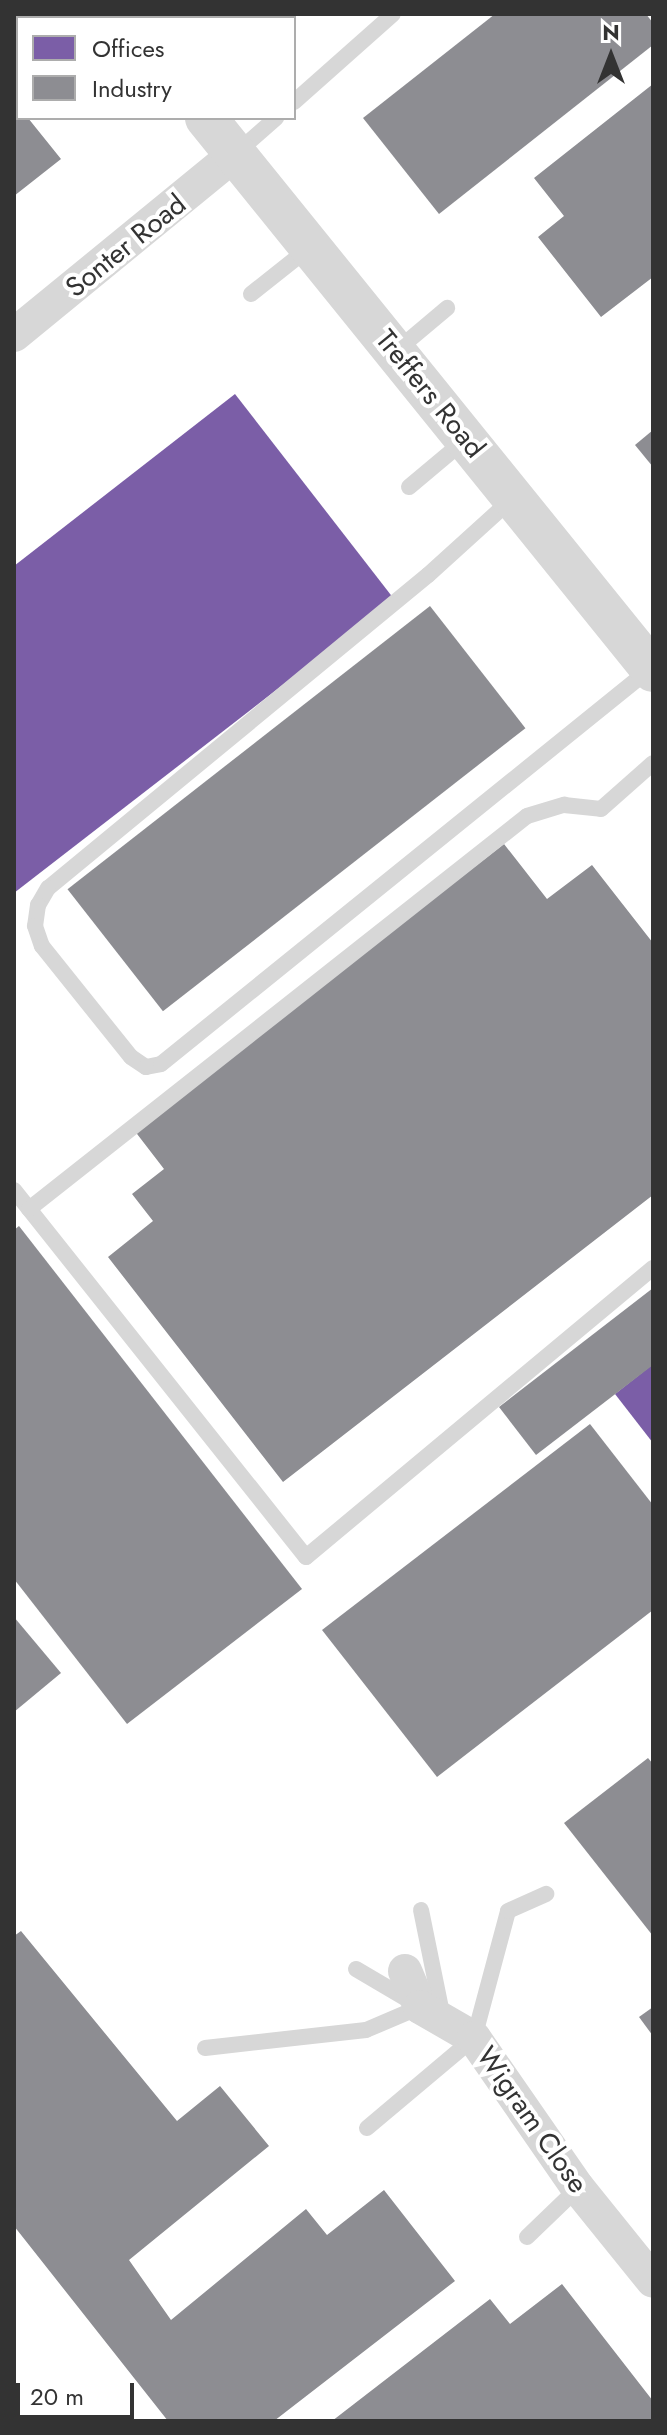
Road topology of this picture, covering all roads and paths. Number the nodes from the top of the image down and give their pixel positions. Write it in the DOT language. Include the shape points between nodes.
graph roads {
  1 [pos="393,14"];
  2 [pos="296,100"];
  3 [pos="208,120"];
  4 [pos="274,120"];
  5 [pos="235,154"];
  6 [pos="310,247"];
  7 [pos="251,294"];
  8 [pos="447,308"];
  9 [pos="14,335"];
  10 [pos="396,351"];
  11 [pos="466,439"];
  12 [pos="409,487"];
  13 [pos="513,497"];
  14 [pos="652,670"];
  15 [pos="653,763"];
  16 [pos="14,1190"];
  17 [pos="29,1209"];
  18 [pos="653,1268"];
  19 [pos="546,1894"];
  20 [pos="421,1910"];
  21 [pos="356,1969"];
  22 [pos="405,1971"];
  23 [pos="432,2013"];
  24 [pos="474,2038"];
  25 [pos="205,2048"];
  26 [pos="367,2128"];
  27 [pos="578,2188"];
  28 [pos="527,2237"];
  29 [pos="653,2281"];
  1 -- 2 [label="lane"];
  3 -- 5 [label="street, Treffers Road"];
  4 -- 5 [label="lane"];
  5 -- 6 [label="street, Treffers Road"];
  5 -- 9 [label="street, Sonter Road"];
  6 -- 7 [label="lane"];
  6 -- 10 [label="street, Treffers Road"];
  8 -- 10 [label="lane"];
  10 -- 11 [label="street, Treffers Road"];
  11 -- 12 [label="lane"];
  11 -- 13 [label="street, Treffers Road"];
  13 -- 14 [label="street, Treffers Road"];
  13 -- 14 [label="lane" via="428,575 48,888 35,926 52,959 131,1057 146,1067 161,1064"];
  15 -- 17 [label="lane" via="601,809 564,805 527,816"];
  16 -- 17 [label="lane"];
  17 -- 18 [label="lane" via="306,1557"];
  19 -- 24 [label="lane" via="508,1911"];
  20 -- 23 [label="lane"];
  21 -- 23 [label="lane"];
  22 -- 23 [label="street"];
  23 -- 24 [label="street, Wigram Close"];
  23 -- 25 [label="lane" via="366,2030"];
  24 -- 26 [label="lane"];
  24 -- 27 [label="street, Wigram Close"];
  27 -- 28 [label="lane"];
  27 -- 29 [label="street, Wigram Close"];
}
